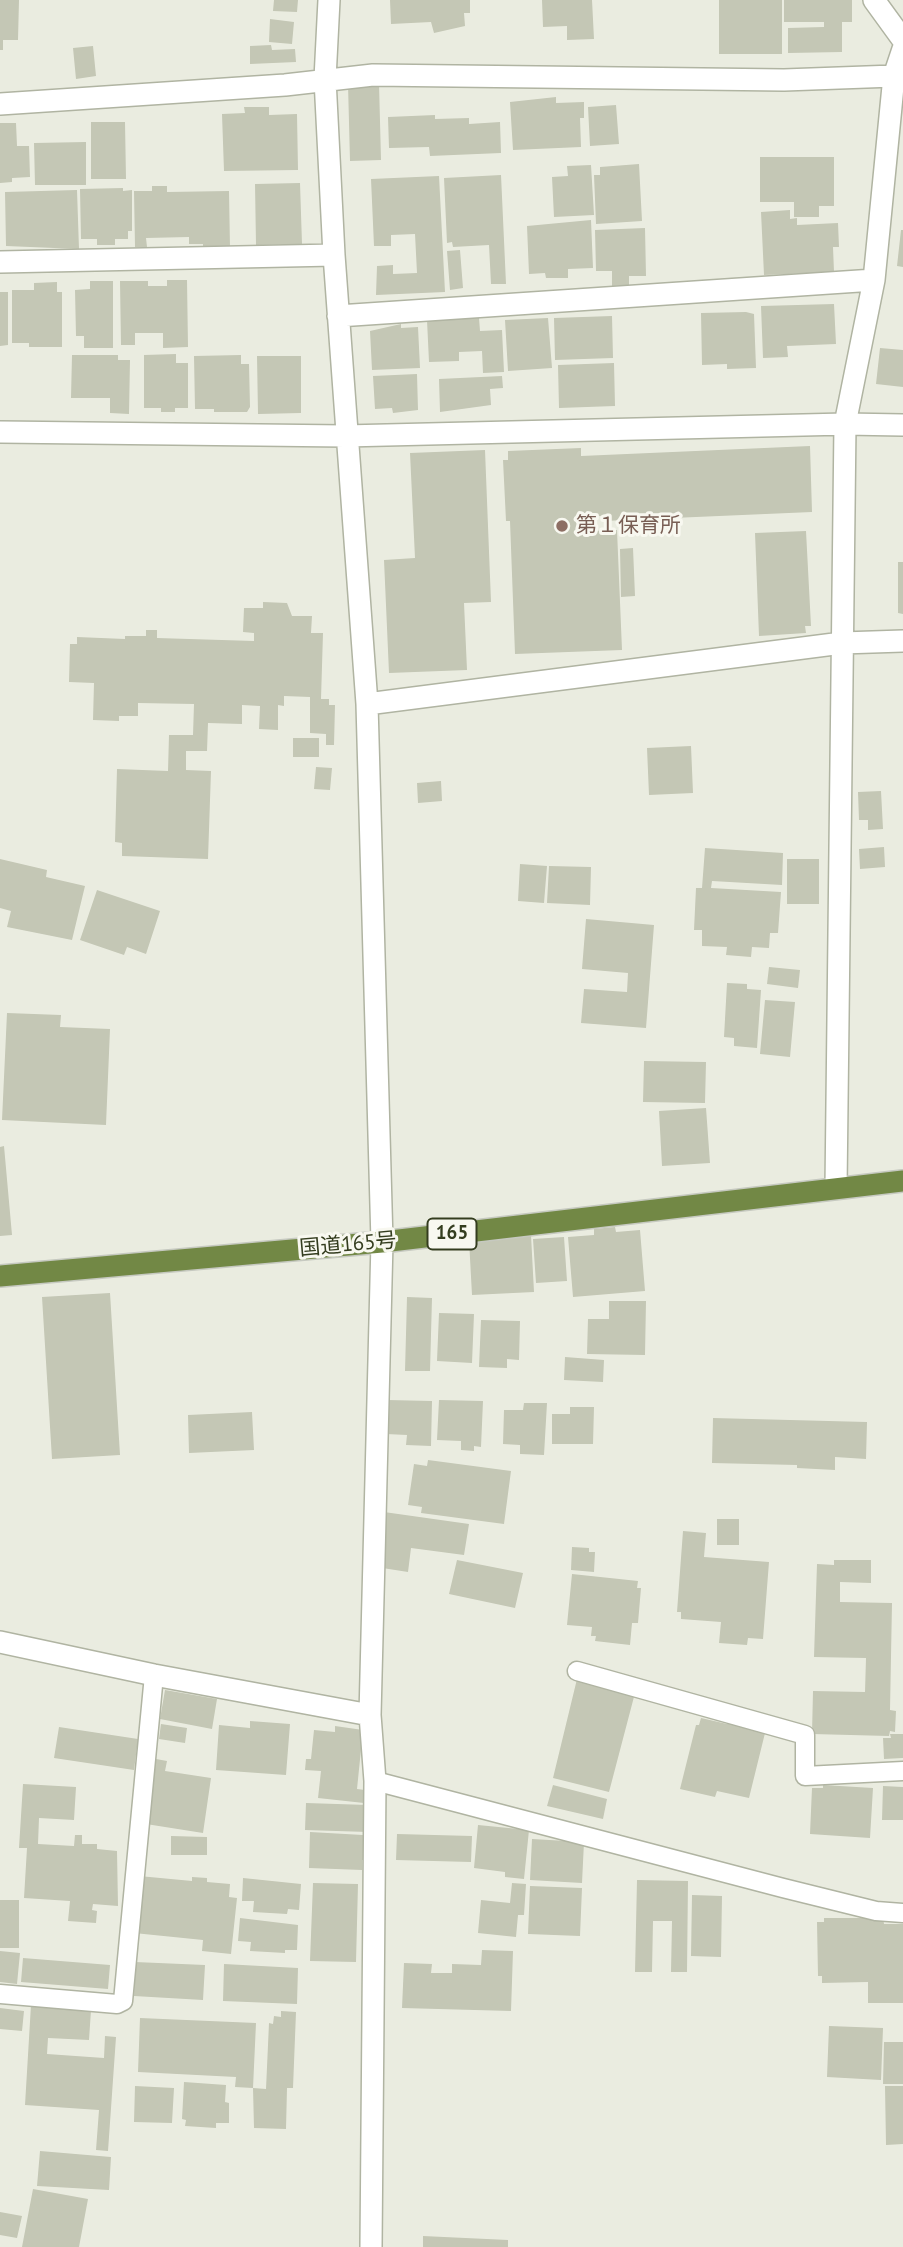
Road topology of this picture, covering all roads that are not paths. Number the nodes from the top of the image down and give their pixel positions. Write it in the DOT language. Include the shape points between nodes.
graph roads {
  1 [pos="329,0"];
  2 [pos="874,0"];
  3 [pos="903,40"];
  4 [pos="903,49"];
  5 [pos="894,76"];
  6 [pos="325,79"];
  7 [pos="0,104"];
  8 [pos="893,193"];
  9 [pos="334,255"];
  10 [pos="0,262"];
  11 [pos="874,280"];
  12 [pos="338,316"];
  13 [pos="845,424"];
  14 [pos="903,425"];
  15 [pos="0,432"];
  16 [pos="345,436"];
  17 [pos="903,641"];
  18 [pos="842,643"];
  19 [pos="367,704"];
  20 [pos="903,1181"];
  21 [pos="836,1188"];
  22 [pos="382,1242"];
  23 [pos="0,1276"];
  24 [pos="0,1642"];
  25 [pos="577,1671"];
  26 [pos="154,1675"];
  27 [pos="370,1715"];
  28 [pos="903,1771"];
  29 [pos="375,1781"];
  30 [pos="903,1913"];
  31 [pos="0,1994"];
  32 [pos="371,2247"];
  1 -- 6 [label="street"];
  2 -- 3 [label="street"];
  4 -- 5 [label="street"];
  5 -- 6 [label="street" via="784,80 373,75"];
  5 -- 8 [label="street"];
  6 -- 7 [label="street"];
  6 -- 9 [label="street"];
  8 -- 11 [label="street"];
  9 -- 10 [label="street"];
  9 -- 12 [label="street"];
  11 -- 12 [label="street"];
  11 -- 13 [label="street"];
  12 -- 16 [label="street"];
  13 -- 14 [label="street"];
  13 -- 16 [label="street"];
  13 -- 18 [label="street"];
  15 -- 16 [label="street"];
  16 -- 19 [label="street"];
  17 -- 18 [label="street"];
  18 -- 19 [label="street"];
  18 -- 21 [label="street"];
  19 -- 22 [label="street"];
  20 -- 21 [label="highway, 国道165号 / 165"];
  21 -- 22 [label="highway, 国道165号 / 165"];
  22 -- 23 [label="highway, 国道165号 / 165"];
  22 -- 27 [label="street"];
  24 -- 26 [label="street"];
  25 -- 28 [label="lane" via="805,1735 805,1776"];
  26 -- 27 [label="street"];
  26 -- 31 [label="lane" via="123,2001"];
  27 -- 29 [label="street"];
  29 -- 30 [label="lane" via="783,1888"];
  29 -- 32 [label="street"];
}
